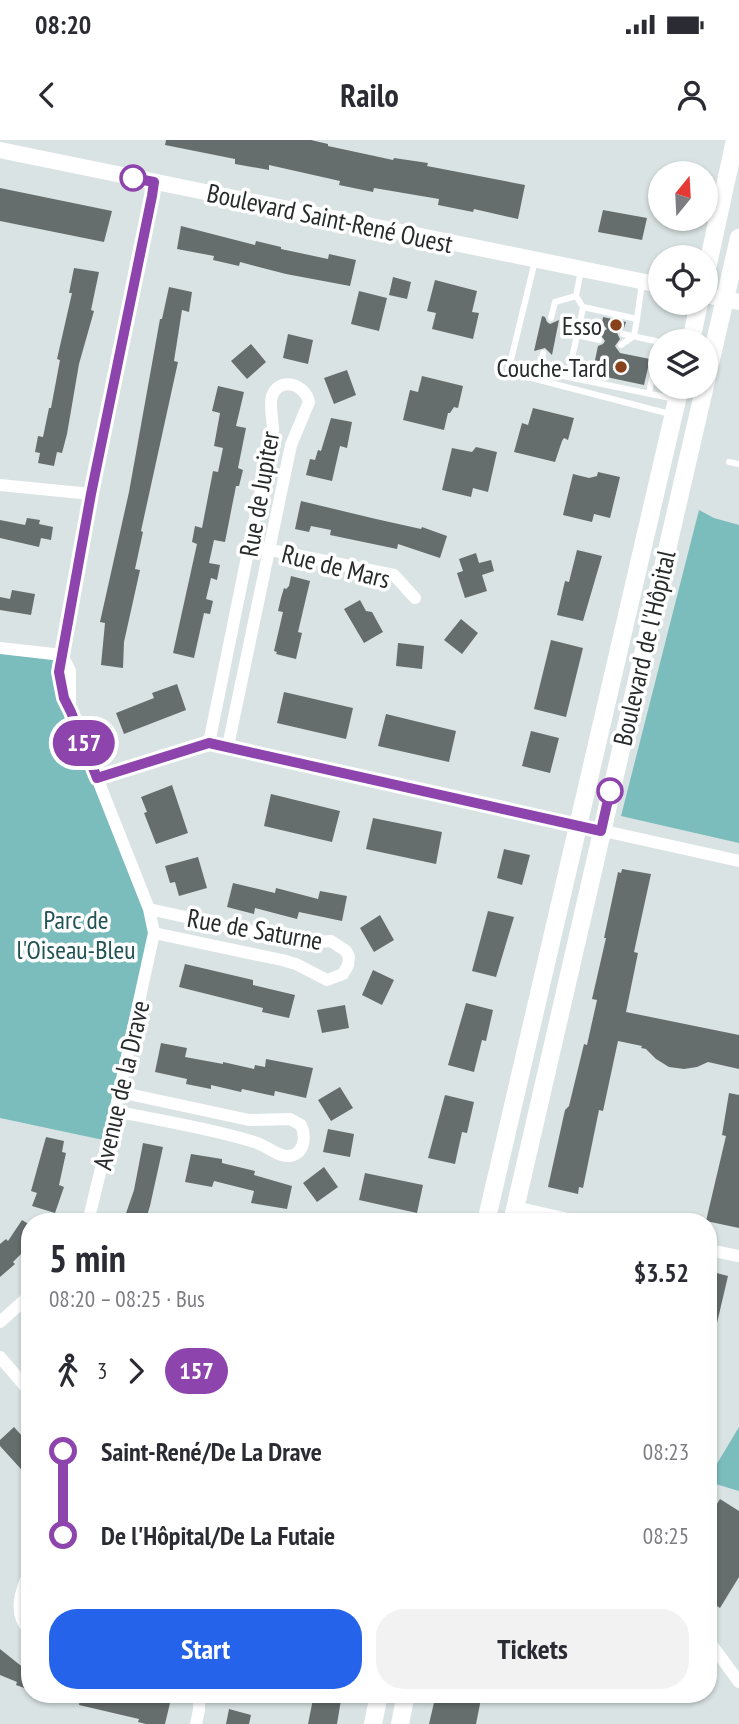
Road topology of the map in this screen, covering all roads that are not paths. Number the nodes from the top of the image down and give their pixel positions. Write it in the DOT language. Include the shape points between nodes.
graph roads {
  1 [pos="735,140"];
  2 [pos="0,150"];
  3 [pos="154,182"];
  4 [pos="739,238"];
  5 [pos="712,245"];
  6 [pos="535,261"];
  7 [pos="580,270"];
  8 [pos="642,282"];
  9 [pos="648,283"];
  10 [pos="576,296"];
  11 [pos="732,300"];
  12 [pos="583,307"];
  13 [pos="551,318"];
  14 [pos="637,319"];
  15 [pos="580,323"];
  16 [pos="601,328"];
  17 [pos="623,334"];
  18 [pos="577,335"];
  19 [pos="634,336"];
  20 [pos="648,339"];
  21 [pos="599,340"];
  22 [pos="621,345"];
  23 [pos="543,353"];
  24 [pos="568,377"];
  25 [pos="648,393"];
  26 [pos="677,400"];
  27 [pos="729,462"];
  28 [pos="739,464"];
  29 [pos="0,485"];
  30 [pos="91,494"];
  31 [pos="250,545"];
  32 [pos="269,550"];
  33 [pos="415,598"];
  34 [pos="0,648"];
  35 [pos="62,655"];
  36 [pos="209,743"];
  37 [pos="228,746"];
  38 [pos="97,778"];
  39 [pos="577,825"];
  40 [pos="601,831"];
  41 [pos="739,861"];
  42 [pos="149,909"];
  43 [pos="154,933"];
  44 [pos="120,1092"];
  45 [pos="115,1111"];
  46 [pos="90,1213"];
  47 [pos="488,1213"];
  48 [pos="513,1213"];
  49 [pos="717,1252"];
  50 [pos="739,1256"];
  51 [pos="21,1303"];
  52 [pos="0,1322"];
  53 [pos="0,1357"];
  54 [pos="21,1382"];
  55 [pos="717,1652"];
  56 [pos="739,1682"];
  57 [pos="199,1703"];
  58 [pos="377,1703"];
  59 [pos="404,1703"];
  60 [pos="196,1724"];
  61 [pos="373,1724"];
  62 [pos="400,1724"];
  1 -- 5 [label="main road"];
  2 -- 3 [label="street, Boulevard Saint-René Ouest"];
  3 -- 6 [label="street, Boulevard Saint-René Ouest"];
  3 -- 30 [label="street, Avenue de la Drave"];
  4 -- 11 [label="main road, Boulevard de l'Hôpital"];
  6 -- 7 [label="street, Boulevard Saint-René Ouest"];
  6 -- 26 [label="lane" via="508,372"];
  7 -- 8 [label="street, Boulevard Saint-René Ouest"];
  7 -- 10 [label="lane"];
  8 -- 9 [label="street, Boulevard Saint-René Ouest"];
  8 -- 14 [label="lane"];
  10 -- 12 [label="lane"];
  10 -- 13 [label="lane" via="555,302"];
  11 -- 40 [label="main road, Boulevard de l'Hôpital"];
  12 -- 14 [label="lane"];
  12 -- 15 [label="lane"];
  14 -- 19 [label="lane"];
  15 -- 16 [label="lane"];
  15 -- 18 [label="lane"];
  17 -- 19 [label="lane"];
  18 -- 21 [label="lane"];
  18 -- 24 [label="lane"];
  19 -- 20 [label="lane"];
  19 -- 22 [label="lane"];
  23 -- 24 [label="lane" via="543,371"];
  24 -- 25 [label="lane"];
  26 -- 39 [label="main road, Boulevard de l'Hôpital"];
  27 -- 28 [label="lane"];
  29 -- 30 [label="street"];
  30 -- 35 [label="street, Avenue de la Drave"];
  31 -- 32 [label="street, Rue de Mars"];
  31 -- 32 [label="street, Rue de Jupiter" via="273,430 271,399 279,387 295,386 307,394 309,402 290,445"];
  31 -- 36 [label="street, Rue de Jupiter"];
  32 -- 33 [label="street, Rue de Mars" via="394,575"];
  32 -- 37 [label="street, Rue de Jupiter"];
  34 -- 35 [label="street"];
  35 -- 38 [label="street, Avenue de la Drave" via="59,680 64,698"];
  36 -- 37 [label="street"];
  36 -- 38 [label="street"];
  37 -- 39 [label="street"];
  38 -- 42 [label="street, Avenue de la Drave"];
  39 -- 40 [label="street"];
  39 -- 47 [label="main road, Boulevard de l'Hôpital"];
  40 -- 41 [label="street"];
  40 -- 48 [label="main road, Boulevard de l'Hôpital"];
  42 -- 43 [label="street, Avenue de la Drave"];
  42 -- 43 [label="street, Rue de Saturne" via="303,943 331,941 346,951 348,965 343,974 327,980 282,960"];
  43 -- 44 [label="street, Avenue de la Drave"];
  44 -- 45 [label="street, Avenue de la Drave"];
  44 -- 45 [label="street" via="249,1120 290,1119 301,1125 304,1141 294,1154 286,1156 258,1142"];
  45 -- 46 [label="street, Avenue de la Drave"];
  49 -- 50 [label="street"];
  51 -- 52 [label="street"];
  53 -- 54 [label="street"];
  55 -- 56 [label="street"];
  57 -- 60 [label="street"];
  58 -- 61 [label="main road"];
  59 -- 62 [label="main road"];
}
